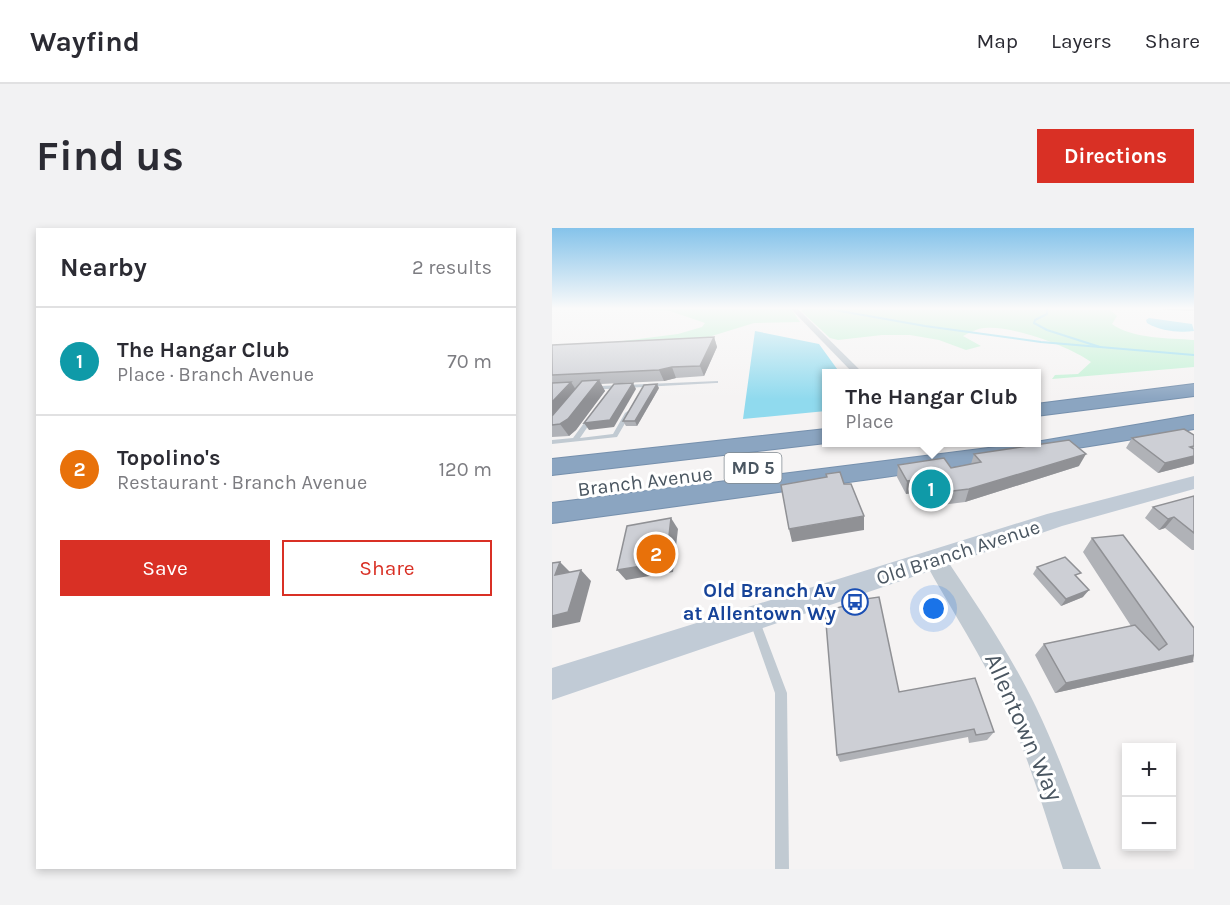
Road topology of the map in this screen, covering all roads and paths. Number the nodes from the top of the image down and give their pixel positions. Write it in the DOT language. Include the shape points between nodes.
graph roads {
  1 [pos="824,339"];
  2 [pos="855,369"];
  3 [pos="716,382"];
  4 [pos="1194,384"];
  5 [pos="644,385"];
  6 [pos="614,387"];
  7 [pos="587,388"];
  8 [pos="561,389"];
  9 [pos="552,390"];
  10 [pos="1194,390"];
  11 [pos="580,396"];
  12 [pos="608,396"];
  13 [pos="638,396"];
  14 [pos="552,398"];
  15 [pos="1041,399"];
  16 [pos="632,406"];
  17 [pos="1041,409"];
  18 [pos="1194,412"];
  19 [pos="594,413"];
  20 [pos="822,422"];
  21 [pos="1194,422"];
  22 [pos="1041,431"];
  23 [pos="822,436"];
  24 [pos="575,440"];
  25 [pos="552,442"];
  26 [pos="913,447"];
  27 [pos="552,453"];
  28 [pos="552,467"];
  29 [pos="1194,482"];
  30 [pos="552,492"];
  31 [pos="552,513"];
  32 [pos="935,560"];
  33 [pos="754,618"];
  34 [pos="552,684"];
  35 [pos="782,869"];
  36 [pos="1082,869"];
  1 -- 2 [label="street"];
  3 -- 5 [label="lane"];
  4 -- 15 [label="highway"];
  5 -- 6 [label="lane"];
  5 -- 13 [label="lane"];
  6 -- 7 [label="lane"];
  6 -- 12 [label="lane"];
  7 -- 8 [label="lane"];
  7 -- 11 [label="lane"];
  8 -- 9 [label="lane"];
  8 -- 14 [label="lane"];
  10 -- 17 [label="highway"];
  16 -- 24 [label="lane" via="615,436"];
  18 -- 22 [label="highway"];
  19 -- 24 [label="lane"];
  20 -- 27 [label="highway"];
  21 -- 31 [label="highway" via="912,466"];
  23 -- 28 [label="highway, Branch Avenue / MD 5"];
  24 -- 25 [label="lane"];
  26 -- 30 [label="highway, Branch Avenue / MD 5"];
  29 -- 32 [label="main road, Old Branch Avenue" via="1098,507"];
  32 -- 33 [label="main road, Old Branch Avenue"];
  32 -- 36 [label="street, Allentown Way" via="1017,698"];
  33 -- 34 [label="main road, Old Branch Avenue"];
  33 -- 35 [label="lane" via="781,693"];
}
